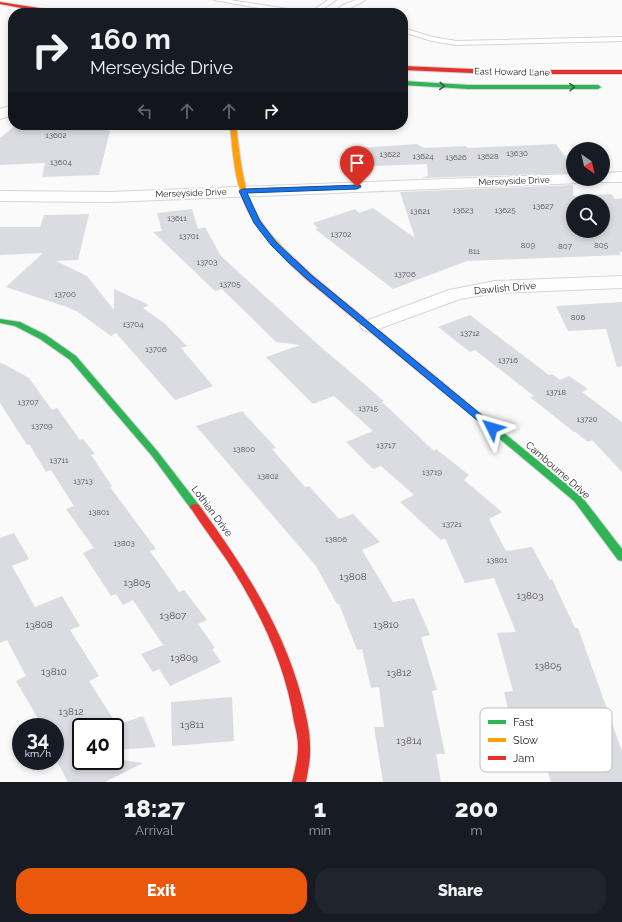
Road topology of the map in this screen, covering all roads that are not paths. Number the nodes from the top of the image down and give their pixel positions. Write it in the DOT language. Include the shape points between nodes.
graph roads {
  1 [pos="217,0"];
  2 [pos="277,0"];
  3 [pos="333,0"];
  4 [pos="362,0"];
  5 [pos="0,2"];
  6 [pos="32,8"];
  7 [pos="268,8"];
  8 [pos="320,8"];
  9 [pos="342,8"];
  10 [pos="408,32"];
  11 [pos="622,38"];
  12 [pos="408,68"];
  13 [pos="622,72"];
  14 [pos="408,83"];
  15 [pos="607,86"];
  16 [pos="234,130"];
  17 [pos="622,177"];
  18 [pos="610,178"];
  19 [pos="566,179"];
  20 [pos="243,191"];
  21 [pos="0,196"];
  22 [pos="622,282"];
  23 [pos="0,321"];
  24 [pos="370,326"];
  25 [pos="622,557"];
  26 [pos="299,782"];
  1 -- 7 [label="lane"];
  2 -- 7 [label="lane"];
  3 -- 8 [label="lane"];
  4 -- 9 [label="lane"];
  5 -- 6 [label="street"];
  10 -- 11 [label="lane" via="456,43"];
  12 -- 13 [label="street, East Howard Lane" via="495,72"];
  14 -- 15 [label="street, East Howard Lane, one-way" via="469,87"];
  16 -- 20 [label="street, Cambourne Drive"];
  17 -- 18 [label="street"];
  19 -- 20 [label="street, Merseyside Drive"];
  20 -- 21 [label="street, Merseyside Drive" via="110,197"];
  20 -- 24 [label="street, Cambourne Drive" via="257,222 274,243 309,277"];
  22 -- 24 [label="street, Dawlish Drive" via="495,287 463,292"];
  23 -- 26 [label="street, Lothian Drive" via="17,324 44,337 73,358 155,454 227,550 258,601 292,681 304,744"];
  24 -- 25 [label="street, Cambourne Drive" via="578,499"];
}
